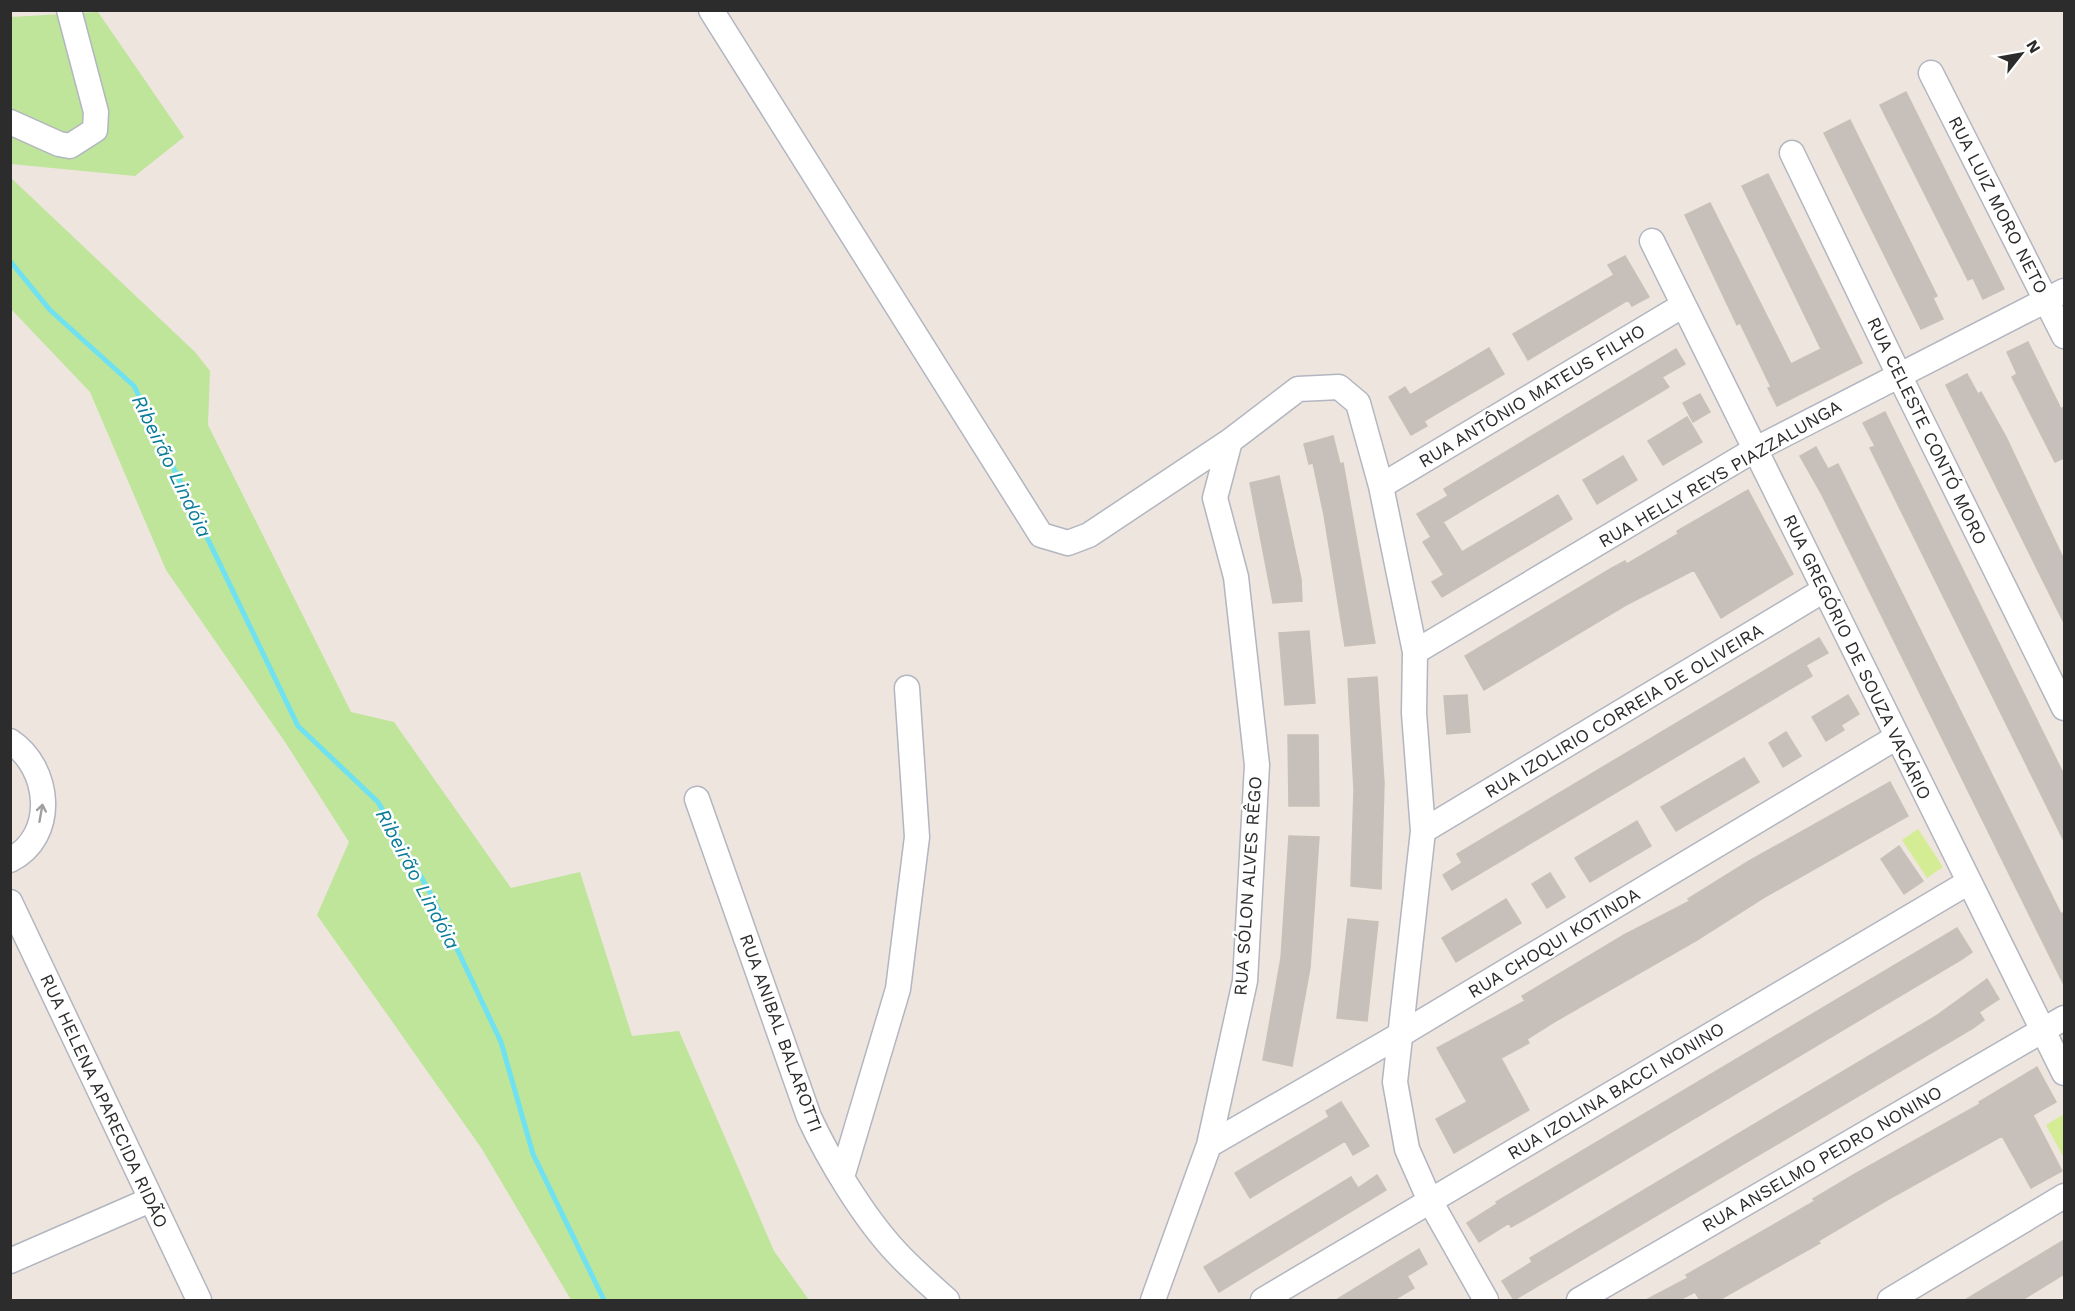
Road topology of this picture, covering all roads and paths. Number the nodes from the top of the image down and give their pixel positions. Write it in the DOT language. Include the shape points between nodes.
graph roads {
  1 [pos="69,10"];
  2 [pos="711,10"];
  3 [pos="1931,73"];
  4 [pos="10,122"];
  5 [pos="1792,153"];
  6 [pos="1652,241"];
  7 [pos="2056,296"];
  8 [pos="1683,306"];
  9 [pos="2064,336"];
  10 [pos="1899,375"];
  11 [pos="1230,441"];
  12 [pos="1754,450"];
  13 [pos="1381,486"];
  14 [pos="1824,590"];
  15 [pos="1415,652"];
  16 [pos="907,688"];
  17 [pos="2064,708"];
  18 [pos="1897,737"];
  19 [pos="10,741"];
  20 [pos="697,800"];
  21 [pos="1423,831"];
  22 [pos="10,860"];
  23 [pos="1969,882"];
  24 [pos="10,902"];
  25 [pos="2064,1018"];
  26 [pos="2043,1029"];
  27 [pos="1398,1036"];
  28 [pos="2064,1073"];
  29 [pos="1209,1145"];
  30 [pos="842,1177"];
  31 [pos="2064,1196"];
  32 [pos="150,1200"];
  33 [pos="1430,1201"];
  34 [pos="10,1261"];
  35 [pos="199,1300"];
  36 [pos="947,1300"];
  37 [pos="1153,1300"];
  38 [pos="1263,1300"];
  39 [pos="1486,1300"];
  40 [pos="1579,1300"];
  41 [pos="1890,1300"];
  1 -- 4 [label="street" via="96,112 95,130 70,146"];
  2 -- 11 [label="street" via="1041,535 1068,543 1089,535"];
  3 -- 7 [label="street, RUA LUIZ MORO NETO"];
  5 -- 10 [label="street, RUA CELESTE CONTÓ MORO"];
  6 -- 8 [label="street, RUA GREGÓRIO DE SOUZA VACÁRIO"];
  7 -- 9 [label="street, RUA LUIZ MORO NETO"];
  7 -- 10 [label="street, RUA HELLY REYS PIAZZALUNGA"];
  8 -- 12 [label="street, RUA GREGÓRIO DE SOUZA VACÁRIO"];
  8 -- 13 [label="street, RUA ANTÔNIO MATEUS FILHO"];
  10 -- 12 [label="street, RUA HELLY REYS PIAZZALUNGA"];
  10 -- 17 [label="street, RUA CELESTE CONTÓ MORO"];
  11 -- 13 [label="street" via="1298,389 1339,387 1358,403"];
  11 -- 29 [label="street, RUA SÓLON ALVES RÊGO" via="1215,498 1236,577 1257,765 1245,981"];
  12 -- 14 [label="street, RUA GREGÓRIO DE SOUZA VACÁRIO"];
  12 -- 15 [label="street, RUA HELLY REYS PIAZZALUNGA"];
  13 -- 15 [label="street"];
  14 -- 18 [label="street, RUA GREGÓRIO DE SOUZA VACÁRIO"];
  14 -- 21 [label="street, RUA IZOLIRIO CORREIA DE OLIVEIRA"];
  15 -- 21 [label="street" via="1414,713"];
  16 -- 30 [label="street" via="917,837 898,989"];
  18 -- 23 [label="street, RUA GREGÓRIO DE SOUZA VACÁRIO"];
  18 -- 27 [label="street, RUA CHOQUI KOTINDA"];
  22 -- 19 [label="street, one-way" via="33,839 42,816 44,791 36,768 22,748"];
  20 -- 30 [label="street, RUA ANIBAL BALAROTTI" via="809,1117"];
  21 -- 27 [label="street"];
  23 -- 26 [label="street, RUA GREGÓRIO DE SOUZA VACÁRIO"];
  23 -- 33 [label="street, RUA IZOLINA BACCI NONINO"];
  24 -- 32 [label="street, RUA HELENA APARECIDA RIDÃO"];
  25 -- 26 [label="street, RUA ANSELMO PEDRO NONINO"];
  26 -- 28 [label="street, RUA GREGÓRIO DE SOUZA VACÁRIO"];
  26 -- 40 [label="street, RUA ANSELMO PEDRO NONINO"];
  27 -- 29 [label="street, RUA CHOQUI KOTINDA"];
  27 -- 33 [label="street" via="1395,1082 1407,1149"];
  29 -- 37 [label="street, RUA SÓLON ALVES RÊGO"];
  30 -- 36 [label="street, RUA ANIBAL BALAROTTI" via="895,1251"];
  31 -- 41 [label="street"];
  32 -- 34 [label="street"];
  32 -- 35 [label="street, RUA HELENA APARECIDA RIDÃO"];
  33 -- 38 [label="street, RUA IZOLINA BACCI NONINO"];
  33 -- 39 [label="street"];
}
